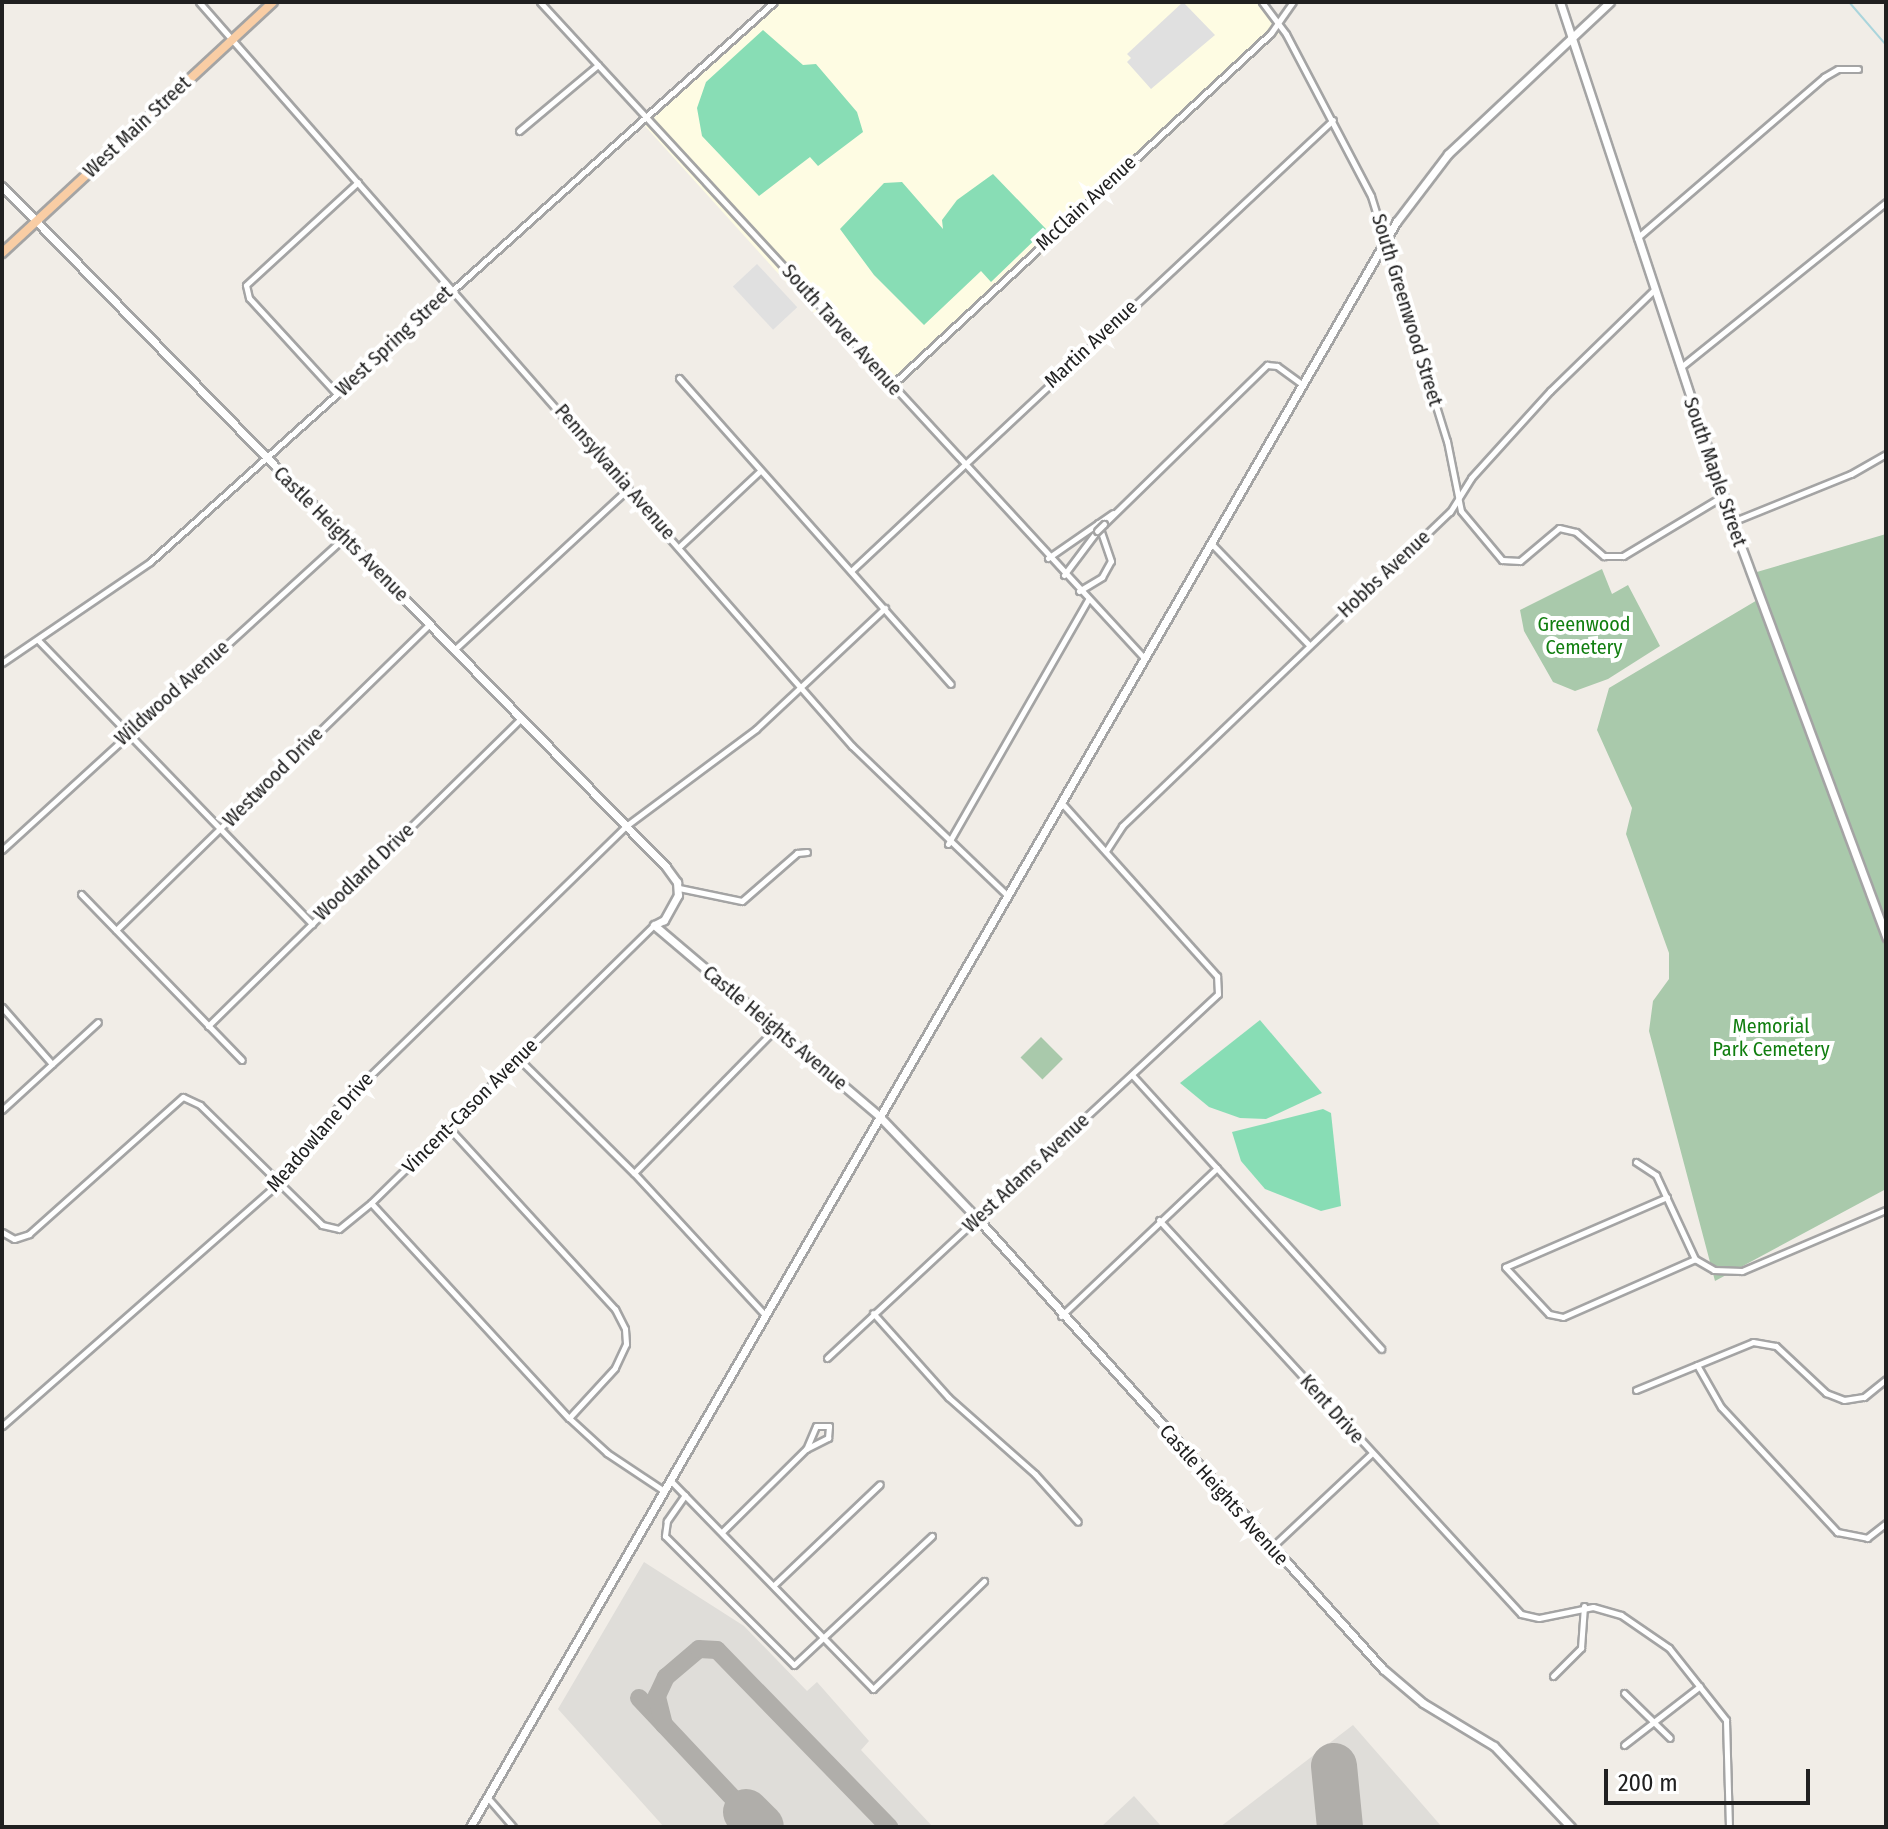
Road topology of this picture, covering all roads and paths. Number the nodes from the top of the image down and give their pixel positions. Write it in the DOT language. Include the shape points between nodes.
graph roads {
  1 [pos="199,2"];
  2 [pos="273,2"];
  3 [pos="540,2"];
  4 [pos="774,2"];
  5 [pos="1262,2"];
  6 [pos="1293,2"];
  7 [pos="1560,2"];
  8 [pos="1610,2"];
  9 [pos="1276,19"];
  10 [pos="1571,37"];
  11 [pos="233,39"];
  12 [pos="598,65"];
  13 [pos="1858,69"];
  14 [pos="647,116"];
  15 [pos="1333,120"];
  16 [pos="519,131"];
  17 [pos="358,182"];
  18 [pos="2,186"];
  19 [pos="1886,202"];
  20 [pos="39,220"];
  21 [pos="1387,237"];
  22 [pos="1637,238"];
  23 [pos="2,253"];
  24 [pos="451,287"];
  25 [pos="1654,290"];
  26 [pos="1681,367"];
  27 [pos="679,378"];
  28 [pos="1302,384"];
  29 [pos="892,385"];
  30 [pos="337,394"];
  31 [pos="1886,454"];
  32 [pos="267,459"];
  33 [pos="964,463"];
  34 [pos="760,471"];
  35 [pos="629,488"];
  36 [pos="1723,496"];
  37 [pos="1460,501"];
  38 [pos="1732,522"];
  39 [pos="1101,524"];
  40 [pos="344,538"];
  41 [pos="1211,543"];
  42 [pos="680,546"];
  43 [pos="1048,558"];
  44 [pos="851,571"];
  45 [pos="1064,575"];
  46 [pos="1079,591"];
  47 [pos="1088,600"];
  48 [pos="885,608"];
  49 [pos="430,624"];
  50 [pos="38,640"];
  51 [pos="1309,645"];
  52 [pos="454,650"];
  53 [pos="1144,658"];
  54 [pos="2,663"];
  55 [pos="951,684"];
  56 [pos="801,688"];
  57 [pos="521,718"];
  58 [pos="127,734"];
  59 [pos="1062,803"];
  60 [pos="626,826"];
  61 [pos="220,829"];
  62 [pos="948,844"];
  63 [pos="2,850"];
  64 [pos="1106,851"];
  65 [pos="807,852"];
  66 [pos="679,888"];
  67 [pos="81,894"];
  68 [pos="1007,895"];
  69 [pos="312,924"];
  70 [pos="654,925"];
  71 [pos="116,930"];
  72 [pos="1886,937"];
  73 [pos="2,1007"];
  74 [pos="98,1022"];
  75 [pos="208,1026"];
  76 [pos="775,1029"];
  77 [pos="518,1058"];
  78 [pos="242,1060"];
  79 [pos="52,1064"];
  80 [pos="1133,1076"];
  81 [pos="2,1110"];
  82 [pos="880,1117"];
  83 [pos="449,1128"];
  84 [pos="1636,1162"];
  85 [pos="1217,1168"];
  86 [pos="634,1173"];
  87 [pos="280,1182"];
  88 [pos="1667,1197"];
  89 [pos="371,1203"];
  90 [pos="1886,1210"];
  91 [pos="977,1218"];
  92 [pos="1159,1220"];
  93 [pos="2,1232"];
  94 [pos="1695,1259"];
  95 [pos="873,1313"];
  96 [pos="765,1315"];
  97 [pos="1061,1316"];
  98 [pos="1381,1349"];
  99 [pos="827,1358"];
  100 [pos="1697,1365"];
  101 [pos="1886,1379"];
  102 [pos="1636,1390"];
  103 [pos="569,1418"];
  104 [pos="2,1426"];
  105 [pos="806,1449"];
  106 [pos="1372,1453"];
  107 [pos="671,1481"];
  108 [pos="880,1484"];
  109 [pos="664,1491"];
  110 [pos="685,1495"];
  111 [pos="1078,1522"];
  112 [pos="1886,1523"];
  113 [pos="722,1532"];
  114 [pos="932,1536"];
  115 [pos="1272,1547"];
  116 [pos="984,1581"];
  117 [pos="774,1585"];
  118 [pos="1584,1606"];
  119 [pos="823,1637"];
  120 [pos="1553,1676"];
  121 [pos="1700,1686"];
  122 [pos="1624,1693"];
  123 [pos="1652,1721"];
  124 [pos="1670,1738"];
  125 [pos="1624,1745"];
  126 [pos="487,1797"];
  127 [pos="470,1827"];
  128 [pos="513,1827"];
  129 [pos="1571,1827"];
  130 [pos="1729,1827"];
  1 -- 11 [label="street, Pennsylvania Avenue"];
  2 -- 11 [label="main road, West Main Street"];
  3 -- 12 [label="street, South Tarver Avenue"];
  4 -- 14 [label="street, West Spring Street"];
  5 -- 9 [label="street, South Greenwood Street"];
  6 -- 9 [label="street, McClain Avenue"];
  7 -- 10 [label="street, South Maple Street"];
  8 -- 10 [label="street"];
  9 -- 15 [label="street, South Greenwood Street"];
  9 -- 29 [label="street, McClain Avenue" via="1271,33"];
  10 -- 21 [label="street" via="1432,170"];
  10 -- 22 [label="street, South Maple Street"];
  11 -- 17 [label="street, Pennsylvania Avenue"];
  11 -- 20 [label="main road, West Main Street"];
  12 -- 14 [label="street, South Tarver Avenue"];
  12 -- 16 [label="street"];
  13 -- 22 [label="street" via="1838,69 1824,77"];
  14 -- 24 [label="street, West Spring Street"];
  14 -- 29 [label="street, South Tarver Avenue"];
  15 -- 21 [label="street, South Greenwood Street"];
  15 -- 33 [label="street, Martin Avenue"];
  17 -- 24 [label="street, Pennsylvania Avenue"];
  17 -- 30 [label="street" via="246,285 249,298"];
  18 -- 20 [label="street, Castle Heights Avenue"];
  19 -- 26 [label="street"];
  20 -- 23 [label="main road, West Main Street"];
  20 -- 32 [label="street, Castle Heights Avenue"];
  21 -- 28 [label="street"];
  21 -- 37 [label="street, South Greenwood Street"];
  22 -- 25 [label="street, South Maple Street"];
  24 -- 30 [label="street, West Spring Street"];
  24 -- 35 [label="street, Pennsylvania Avenue"];
  25 -- 26 [label="street, South Maple Street"];
  25 -- 37 [label="street, Hobbs Avenue" via="1550,391 1471,478"];
  26 -- 36 [label="street, South Maple Street"];
  27 -- 34 [label="street"];
  28 -- 39 [label="street" via="1267,365"];
  28 -- 41 [label="street"];
  29 -- 33 [label="street, South Tarver Avenue"];
  30 -- 32 [label="street, West Spring Street"];
  31 -- 38 [label="street" via="1851,474"];
  32 -- 40 [label="street, Castle Heights Avenue"];
  32 -- 50 [label="street, West Spring Street" via="130,578"];
  33 -- 43 [label="street, South Tarver Avenue"];
  33 -- 44 [label="street, Martin Avenue"];
  34 -- 42 [label="street"];
  34 -- 44 [label="street"];
  35 -- 42 [label="street, Pennsylvania Avenue"];
  35 -- 52 [label="street"];
  36 -- 37 [label="street" via="1623,556 1604,556 1576,532 1559,528 1511,564 1461,511"];
  36 -- 38 [label="street, South Maple Street"];
  37 -- 51 [label="street, Hobbs Avenue"];
  38 -- 72 [label="street, South Maple Street"];
  39 -- 43 [label="street"];
  39 -- 45 [label="street, bridge"];
  39 -- 46 [label="street" via="1111,561 1102,577"];
  40 -- 49 [label="street, Castle Heights Avenue"];
  40 -- 58 [label="street, Wildwood Avenue"];
  41 -- 51 [label="street"];
  41 -- 53 [label="street"];
  42 -- 56 [label="street, Pennsylvania Avenue"];
  43 -- 45 [label="street, South Tarver Avenue"];
  44 -- 48 [label="street"];
  45 -- 46 [label="street, South Tarver Avenue"];
  46 -- 47 [label="street, South Tarver Avenue"];
  47 -- 53 [label="street, South Tarver Avenue"];
  47 -- 62 [label="street"];
  48 -- 55 [label="street"];
  48 -- 56 [label="street"];
  49 -- 52 [label="street, Castle Heights Avenue"];
  49 -- 61 [label="street, Westwood Drive"];
  50 -- 54 [label="street, West Spring Street"];
  50 -- 58 [label="street"];
  51 -- 64 [label="street, Hobbs Avenue" via="1122,826"];
  52 -- 57 [label="street, Castle Heights Avenue"];
  53 -- 59 [label="street"];
  56 -- 60 [label="street"];
  56 -- 62 [label="street, Pennsylvania Avenue"];
  57 -- 60 [label="street, Castle Heights Avenue"];
  57 -- 69 [label="street, Woodland Drive"];
  58 -- 61 [label="street"];
  58 -- 63 [label="street, Wildwood Avenue"];
  59 -- 64 [label="street"];
  59 -- 68 [label="street"];
  60 -- 66 [label="street, Castle Heights Avenue"];
  60 -- 87 [label="street, Meadowlane Drive" via="338,1107"];
  61 -- 69 [label="street"];
  61 -- 71 [label="street, Westwood Drive"];
  62 -- 68 [label="street, Pennsylvania Avenue"];
  64 -- 80 [label="street, West Adams Avenue" via="1220,984 1211,1003"];
  65 -- 66 [label="street" via="797,853 742,901"];
  66 -- 70 [label="street" via="670,912"];
  67 -- 71 [label="street"];
  68 -- 82 [label="street"];
  69 -- 75 [label="street, Woodland Drive"];
  70 -- 76 [label="street, Castle Heights Avenue"];
  70 -- 77 [label="street, Vincent-Cason Avenue"];
  71 -- 75 [label="street"];
  73 -- 79 [label="street"];
  74 -- 79 [label="street"];
  75 -- 78 [label="street"];
  76 -- 82 [label="street, Castle Heights Avenue"];
  76 -- 86 [label="street"];
  77 -- 83 [label="street, Vincent-Cason Avenue"];
  77 -- 86 [label="street"];
  79 -- 81 [label="street"];
  80 -- 85 [label="street"];
  80 -- 91 [label="street, West Adams Avenue"];
  82 -- 91 [label="street, Castle Heights Avenue"];
  82 -- 96 [label="street"];
  83 -- 89 [label="street, Vincent-Cason Avenue"];
  83 -- 103 [label="street" via="615,1309 625,1329 626,1344 615,1368"];
  84 -- 88 [label="street" via="1656,1175"];
  85 -- 92 [label="street"];
  85 -- 98 [label="street"];
  86 -- 96 [label="street"];
  87 -- 89 [label="street, Vincent-Cason Avenue" via="328,1228 346,1225"];
  87 -- 93 [label="street" via="269,1178 200,1105 183,1097 29,1234 14,1239"];
  87 -- 104 [label="street, Meadowlane Drive"];
  88 -- 94 [label="street"];
  88 -- 94 [label="street" via="1505,1267 1549,1314 1563,1317"];
  89 -- 103 [label="street"];
  90 -- 94 [label="street" via="1742,1271 1714,1270"];
  91 -- 95 [label="street, West Adams Avenue"];
  91 -- 97 [label="street, Castle Heights Avenue"];
  92 -- 97 [label="street"];
  92 -- 106 [label="street, Kent Drive"];
  95 -- 99 [label="street, West Adams Avenue"];
  95 -- 111 [label="street" via="948,1397 1035,1474"];
  96 -- 107 [label="street"];
  97 -- 115 [label="street, Castle Heights Avenue"];
  100 -- 101 [label="street" via="1761,1342 1776,1346 1826,1393 1844,1400 1864,1397"];
  100 -- 102 [label="street"];
  100 -- 112 [label="street" via="1721,1407 1837,1532 1867,1538"];
  103 -- 109 [label="street" via="607,1453"];
  105 -- 105 [label="street" via="816,1426 829,1426 828,1438"];
  105 -- 113 [label="street"];
  106 -- 115 [label="street"];
  106 -- 118 [label="street, Kent Drive" via="1530,1618"];
  107 -- 109 [label="street"];
  107 -- 110 [label="street"];
  108 -- 117 [label="street"];
  109 -- 126 [label="street"];
  110 -- 113 [label="street"];
  110 -- 119 [label="street" via="667,1521 665,1536 785,1659 798,1663"];
  113 -- 117 [label="street"];
  114 -- 119 [label="street"];
  115 -- 129 [label="street, Castle Heights Avenue" via="1402,1687 1494,1746"];
  116 -- 119 [label="street" via="873,1689"];
  117 -- 119 [label="street"];
  118 -- 120 [label="street" via="1581,1648"];
  118 -- 121 [label="street" via="1612,1611 1650,1633"];
  121 -- 123 [label="street"];
  121 -- 130 [label="street" via="1726,1720"];
  122 -- 123 [label="street"];
  123 -- 124 [label="street"];
  123 -- 125 [label="street"];
  126 -- 127 [label="street"];
  126 -- 128 [label="street"];
}
